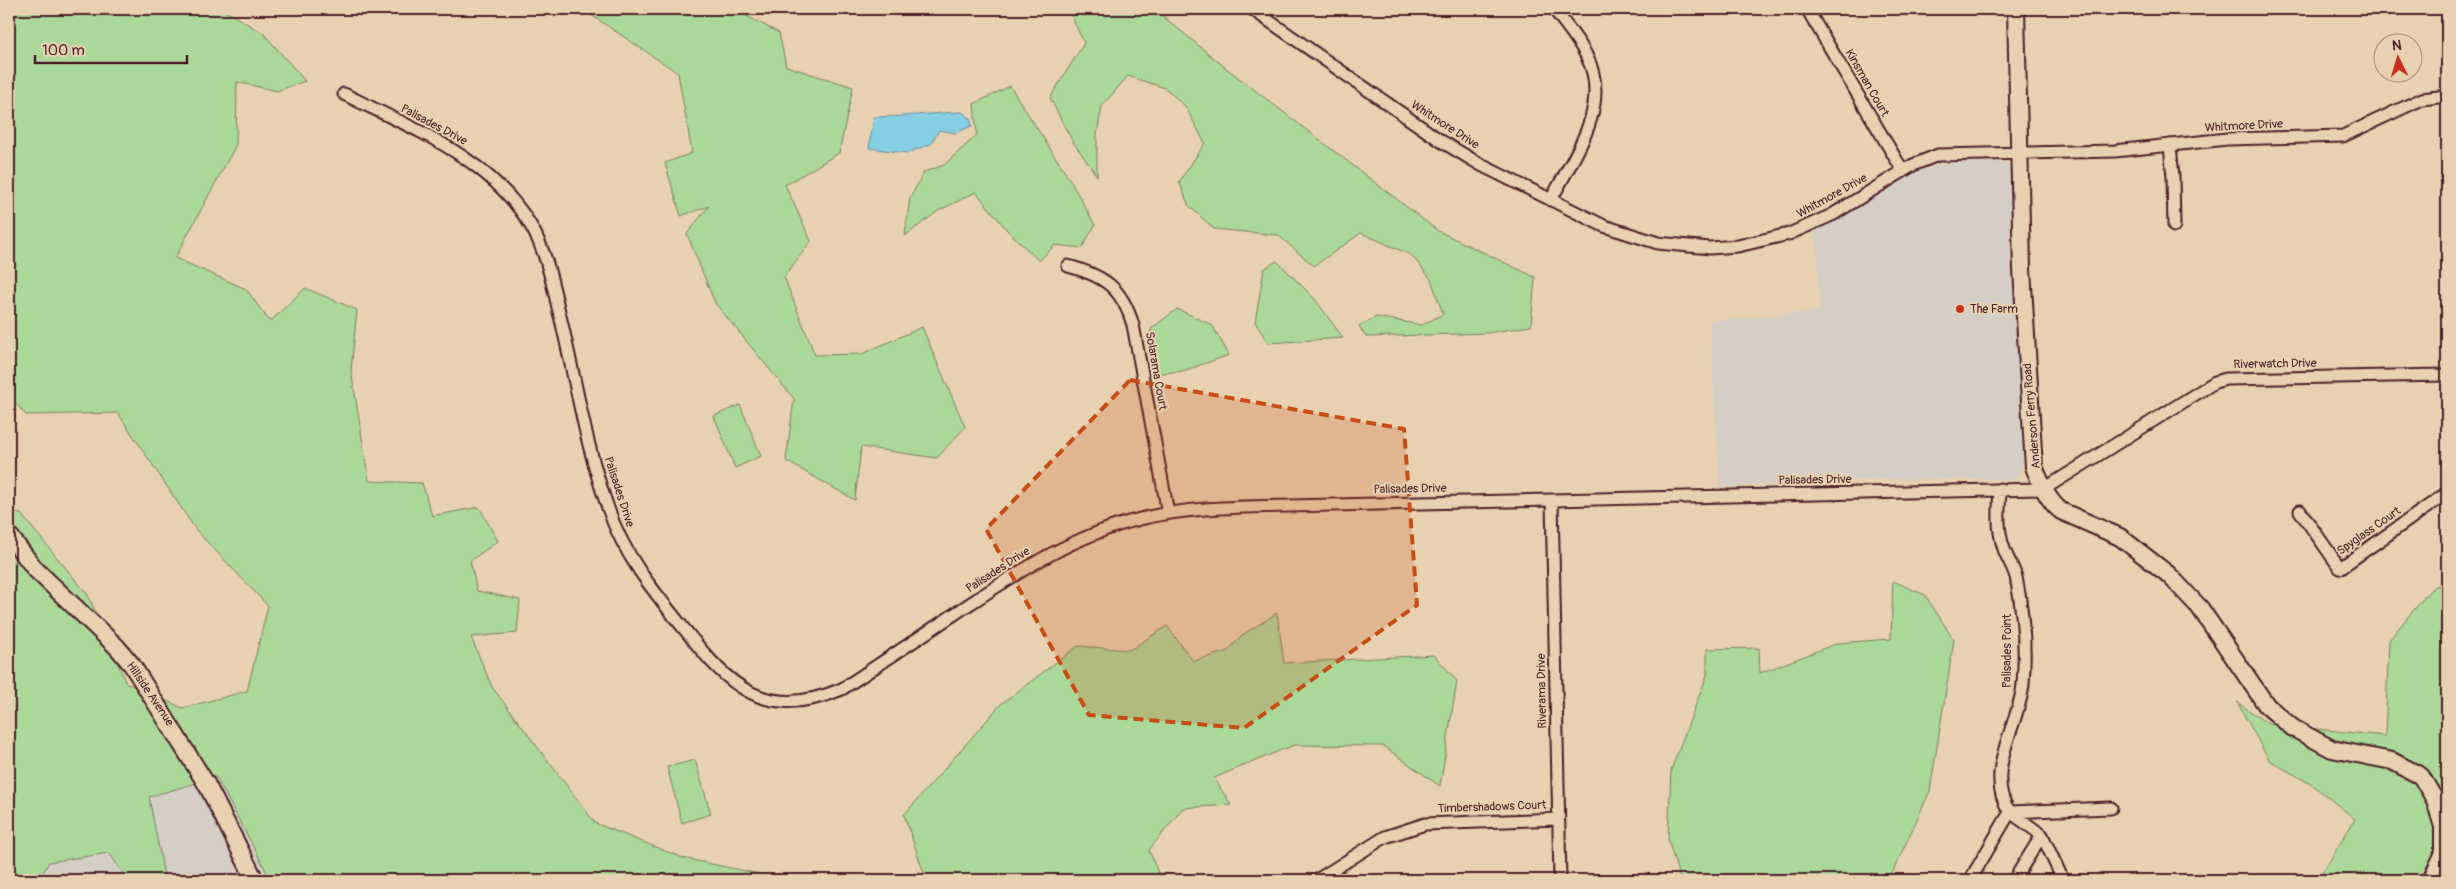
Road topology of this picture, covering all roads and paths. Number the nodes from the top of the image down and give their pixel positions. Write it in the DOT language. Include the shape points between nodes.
graph roads {
  1 [pos="1252,9"];
  2 [pos="1554,9"];
  3 [pos="1807,9"];
  4 [pos="2016,9"];
  5 [pos="344,94"];
  6 [pos="2447,96"];
  7 [pos="2170,145"];
  8 [pos="2019,153"];
  9 [pos="1903,171"];
  10 [pos="1552,200"];
  11 [pos="2174,226"];
  12 [pos="1068,266"];
  13 [pos="2447,375"];
  14 [pos="2000,489"];
  15 [pos="2044,489"];
  16 [pos="2447,493"];
  17 [pos="1552,500"];
  18 [pos="2300,511"];
  19 [pos="1168,513"];
  20 [pos="9,534"];
  21 [pos="2111,808"];
  22 [pos="2010,812"];
  23 [pos="1558,818"];
  24 [pos="2042,835"];
  25 [pos="1320,878"];
  26 [pos="255,880"];
  27 [pos="1560,880"];
  28 [pos="1970,880"];
  29 [pos="2014,880"];
  30 [pos="2063,880"];
  31 [pos="2431,880"];
  1 -- 10 [label="street, Whitmore Drive" via="1441,141"];
  2 -- 10 [label="street" via="1587,56 1593,69 1596,94 1590,122"];
  3 -- 9 [label="street, Kinsman Court"];
  4 -- 8 [label="street, Anderson Ferry Road"];
  5 -- 19 [label="street, Palisades Drive" via="468,159 498,184 519,208 532,228 548,267 600,483 619,536 648,585 713,664 726,678 750,693 792,702 825,697 1056,550 1108,528"];
  6 -- 7 [label="street, Whitmore Drive" via="2422,99 2343,136 2227,139"];
  7 -- 8 [label="street, Whitmore Drive" via="2115,151"];
  7 -- 11 [label="street"];
  8 -- 9 [label="street, Whitmore Drive" via="1938,156"];
  8 -- 15 [label="street, Anderson Ferry Road" via="2022,269 2034,467"];
  9 -- 10 [label="street, Whitmore Drive" via="1811,225 1789,234 1738,246 1710,248 1658,243 1604,226"];
  12 -- 19 [label="street, Solarama Court" via="1104,279 1129,312"];
  13 -- 15 [label="street, Riverwatch Drive" via="2226,379 2216,382"];
  14 -- 15 [label="street, Palisades Drive"];
  14 -- 17 [label="street, Palisades Drive"];
  14 -- 22 [label="street, Palisades Point" via="2000,534 2014,569 2020,598 2023,650 2020,706 2000,765 2004,800"];
  15 -- 31 [label="street, Anderson Ferry Road" via="2053,505 2061,511 2120,537 2169,575 2200,608 2256,692 2280,720 2332,749 2392,761 2421,776 2435,800 2443,827 2443,856"];
  16 -- 18 [label="street, Spyglass Court" via="2340,568"];
  17 -- 19 [label="street, Palisades Drive" via="1218,508"];
  17 -- 23 [label="street, Riverama Drive"];
  20 -- 26 [label="street, Hillside Avenue" via="35,569 132,665 207,785"];
  21 -- 22 [label="street"];
  22 -- 24 [label="street"];
  22 -- 28 [label="street"];
  23 -- 25 [label="street, Timbershadows Court" via="1425,824 1385,837"];
  23 -- 27 [label="street, Riverama Drive"];
  24 -- 29 [label="street"];
  24 -- 30 [label="street"];
}
